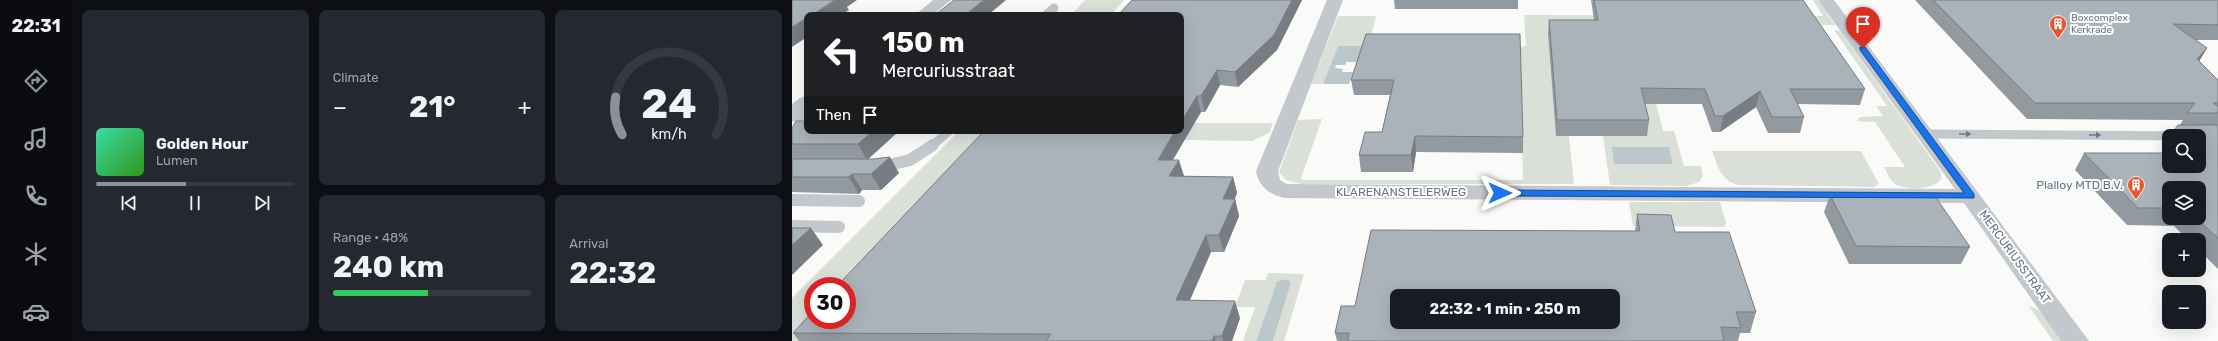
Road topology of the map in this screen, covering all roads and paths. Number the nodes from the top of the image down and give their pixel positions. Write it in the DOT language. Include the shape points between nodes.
graph roads {
  1 [pos="943,0"];
  2 [pos="1335,0"];
  3 [pos="1826,0"];
  4 [pos="1054,8"];
  5 [pos="927,12"];
  6 [pos="1049,12"];
  7 [pos="804,104"];
  8 [pos="792,113"];
  9 [pos="804,116"];
  10 [pos="792,117"];
  11 [pos="946,134"];
  12 [pos="1926,134"];
  13 [pos="2162,136"];
  14 [pos="867,167"];
  15 [pos="1971,196"];
  16 [pos="792,200"];
  17 [pos="859,201"];
  18 [pos="792,226"];
  19 [pos="839,227"];
  20 [pos="2076,341"];
  1 -- 5 [label="street"];
  2 -- 15 [label="street, KLARENANSTELERWEG" via="1267,171 1269,181 1284,191"];
  3 -- 12 [label="street, MERCURIUSSTRAAT"];
  4 -- 6 [label="lane"];
  7 -- 8 [label="street"];
  9 -- 10 [label="lane"];
  11 -- 14 [label="lane" via="927,152 909,162"];
  12 -- 13 [label="lane, one-way"];
  12 -- 15 [label="street, MERCURIUSSTRAAT"];
  15 -- 20 [label="street, MERCURIUSSTRAAT"];
  16 -- 17 [label="lane"];
  18 -- 19 [label="lane"];
}
